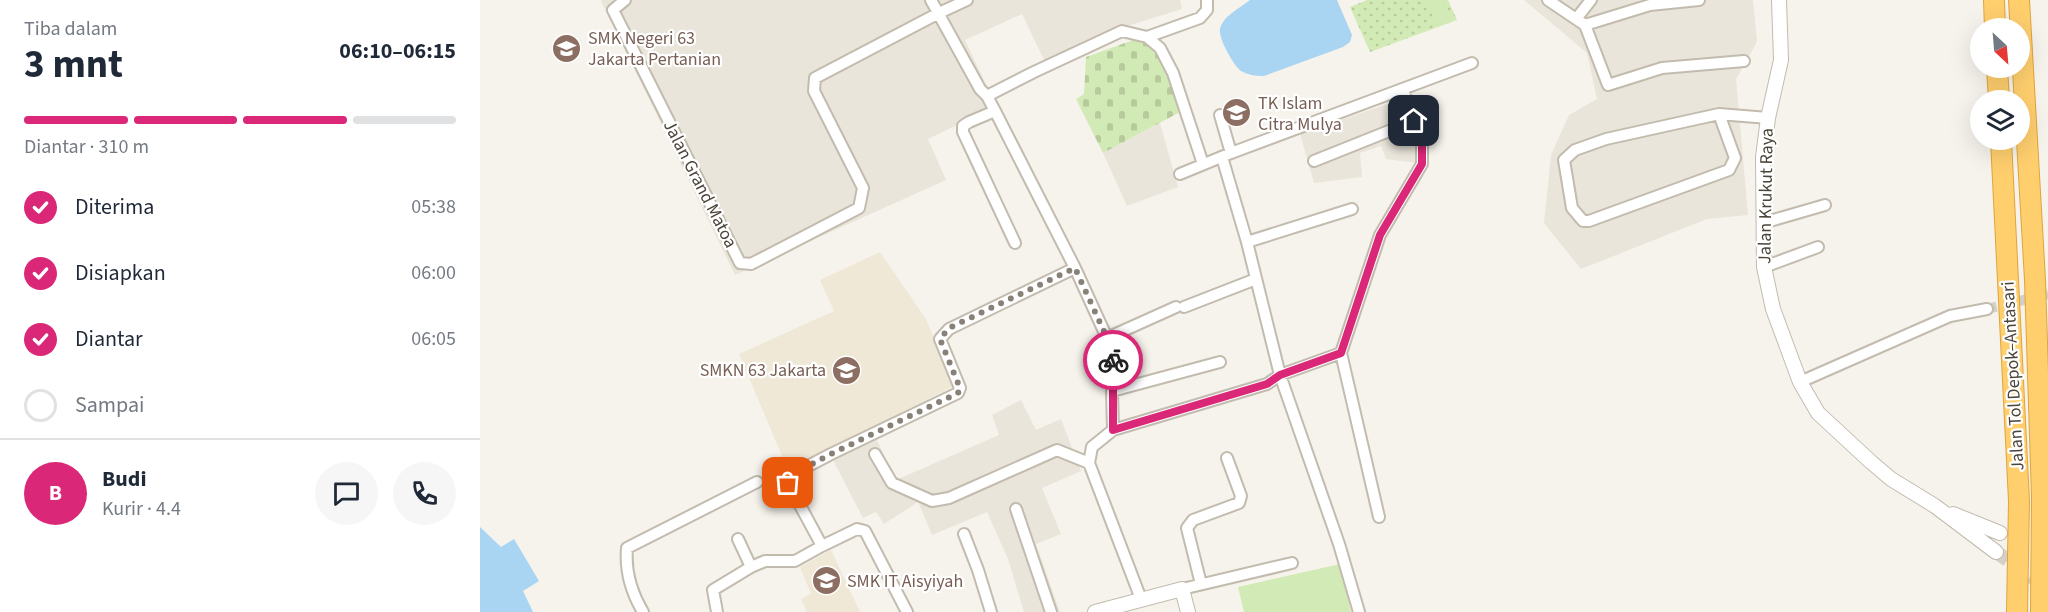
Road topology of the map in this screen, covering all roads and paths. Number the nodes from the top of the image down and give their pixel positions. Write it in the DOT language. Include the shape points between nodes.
graph roads {
  1 [pos="626,0"];
  2 [pos="931,0"];
  3 [pos="967,0"];
  4 [pos="1207,0"];
  5 [pos="1548,0"];
  6 [pos="1591,0"];
  7 [pos="1699,0"];
  8 [pos="1779,0"];
  9 [pos="1994,0"];
  10 [pos="2019,0"];
  11 [pos="937,14"];
  12 [pos="1995,18"];
  13 [pos="1581,22"];
  14 [pos="1147,37"];
  15 [pos="1744,62"];
  16 [pos="1472,63"];
  17 [pos="1403,90"];
  18 [pos="987,96"];
  19 [pos="995,111"];
  20 [pos="1719,114"];
  21 [pos="1220,115"];
  22 [pos="1768,118"];
  23 [pos="1414,121"];
  24 [pos="2001,150"];
  25 [pos="1226,155"];
  26 [pos="1314,161"];
  27 [pos="1203,164"];
  28 [pos="1180,174"];
  29 [pos="1825,206"];
  30 [pos="1352,209"];
  31 [pos="1763,223"];
  32 [pos="1247,242"];
  33 [pos="1015,243"];
  34 [pos="1818,247"];
  35 [pos="1764,267"];
  36 [pos="1075,268"];
  37 [pos="1257,279"];
  38 [pos="1987,309"];
  39 [pos="1107,338"];
  40 [pos="1341,353"];
  41 [pos="1220,362"];
  42 [pos="1280,375"];
  43 [pos="1800,382"];
  44 [pos="1113,391"];
  45 [pos="1113,430"];
  46 [pos="875,454"];
  47 [pos="1227,458"];
  48 [pos="1089,464"];
  49 [pos="757,482"];
  50 [pos="1935,506"];
  51 [pos="1016,509"];
  52 [pos="1379,518"];
  53 [pos="2000,533"];
  54 [pos="963,534"];
  55 [pos="738,539"];
  56 [pos="822,546"];
  57 [pos="1996,552"];
  58 [pos="1292,563"];
  59 [pos="751,567"];
  60 [pos="1201,584"];
  61 [pos="1182,589"];
  62 [pos="1141,599"];
  63 [pos="643,612"];
  64 [pos="717,612"];
  65 [pos="907,612"];
  66 [pos="991,612"];
  67 [pos="1051,612"];
  68 [pos="1095,612"];
  69 [pos="1188,612"];
  70 [pos="1359,612"];
  71 [pos="2017,612"];
  72 [pos="2041,612"];
  1 -- 11 [label="street, Jalan Grand Matoa" via="613,10 740,262 751,264 859,208 863,188 814,91 815,78"];
  2 -- 11 [label="street"];
  3 -- 11 [label="street, Jalan Grand Matoa"];
  4 -- 14 [label="street" via="1207,10 1200,18"];
  5 -- 13 [label="street"];
  6 -- 13 [label="street"];
  7 -- 13 [label="street" via="1650,5"];
  8 -- 22 [label="street, Jalan Krukut Raya" via="1781,60"];
  9 -- 12 [label="highway"];
  10 -- 72 [label="highway, Jalan Tol Depok–Antasari" via="2043,498"];
  11 -- 18 [label="street"];
  13 -- 15 [label="street" via="1608,85 1662,68"];
  14 -- 18 [label="street" via="1122,31"];
  14 -- 27 [label="street" via="1160,48 1173,73"];
  16 -- 17 [label="street"];
  17 -- 23 [label="street"];
  17 -- 25 [label="street"];
  18 -- 19 [label="street"];
  19 -- 33 [label="street" via="969,122 963,126 963,132"];
  19 -- 36 [label="street"];
  20 -- 20 [label="street" via="1606,139 1575,150 1564,160 1572,208 1583,221 1588,221 1729,170 1735,158"];
  20 -- 22 [label="street"];
  21 -- 25 [label="street"];
  22 -- 31 [label="street, Jalan Krukut Raya"];
  23 -- 26 [label="street"];
  23 -- 40 [label="street" via="1422,143 1422,164 1380,235"];
  24 -- 71 [label="highway, Jalan Tol Depok–Antasari" via="2019,501"];
  25 -- 27 [label="street"];
  25 -- 32 [label="street"];
  27 -- 28 [label="street"];
  29 -- 31 [label="street"];
  30 -- 32 [label="street"];
  31 -- 35 [label="street, Jalan Krukut Raya"];
  32 -- 37 [label="street"];
  34 -- 35 [label="street"];
  35 -- 43 [label="street, Jalan Krukut Raya" via="1773,309"];
  36 -- 39 [label="street"];
  36 -- 56 [label="street" via="949,328 940,339 960,388 958,393 795,473 788,483"];
  37 -- 39 [label="street"];
  37 -- 42 [label="street"];
  38 -- 43 [label="street" via="1950,316"];
  39 -- 44 [label="street" via="1115,368"];
  40 -- 42 [label="street"];
  40 -- 52 [label="street"];
  41 -- 44 [label="street"];
  42 -- 45 [label="street" via="1267,384"];
  42 -- 70 [label="street" via="1336,533"];
  43 -- 50 [label="street, Jalan Krukut Raya" via="1818,413 1871,462"];
  44 -- 45 [label="street"];
  45 -- 48 [label="street" via="1092,447"];
  46 -- 48 [label="street" via="891,483 932,501 949,498 1057,450"];
  47 -- 60 [label="street" via="1241,496 1239,503 1193,520 1187,528"];
  48 -- 62 [label="street"];
  49 -- 63 [label="street" via="627,548 625,566"];
  50 -- 53 [label="street, Jalan Krukut Raya"];
  50 -- 57 [label="street, Jalan Krukut Raya"];
  51 -- 67 [label="street"];
  54 -- 66 [label="street"];
  55 -- 59 [label="street"];
  56 -- 59 [label="street" via="795,561 765,561"];
  56 -- 65 [label="street" via="857,529 865,531"];
  58 -- 60 [label="street"];
  59 -- 64 [label="street" via="713,590"];
  60 -- 61 [label="street"];
  61 -- 62 [label="street"];
  61 -- 69 [label="street"];
  62 -- 68 [label="street"];
}
